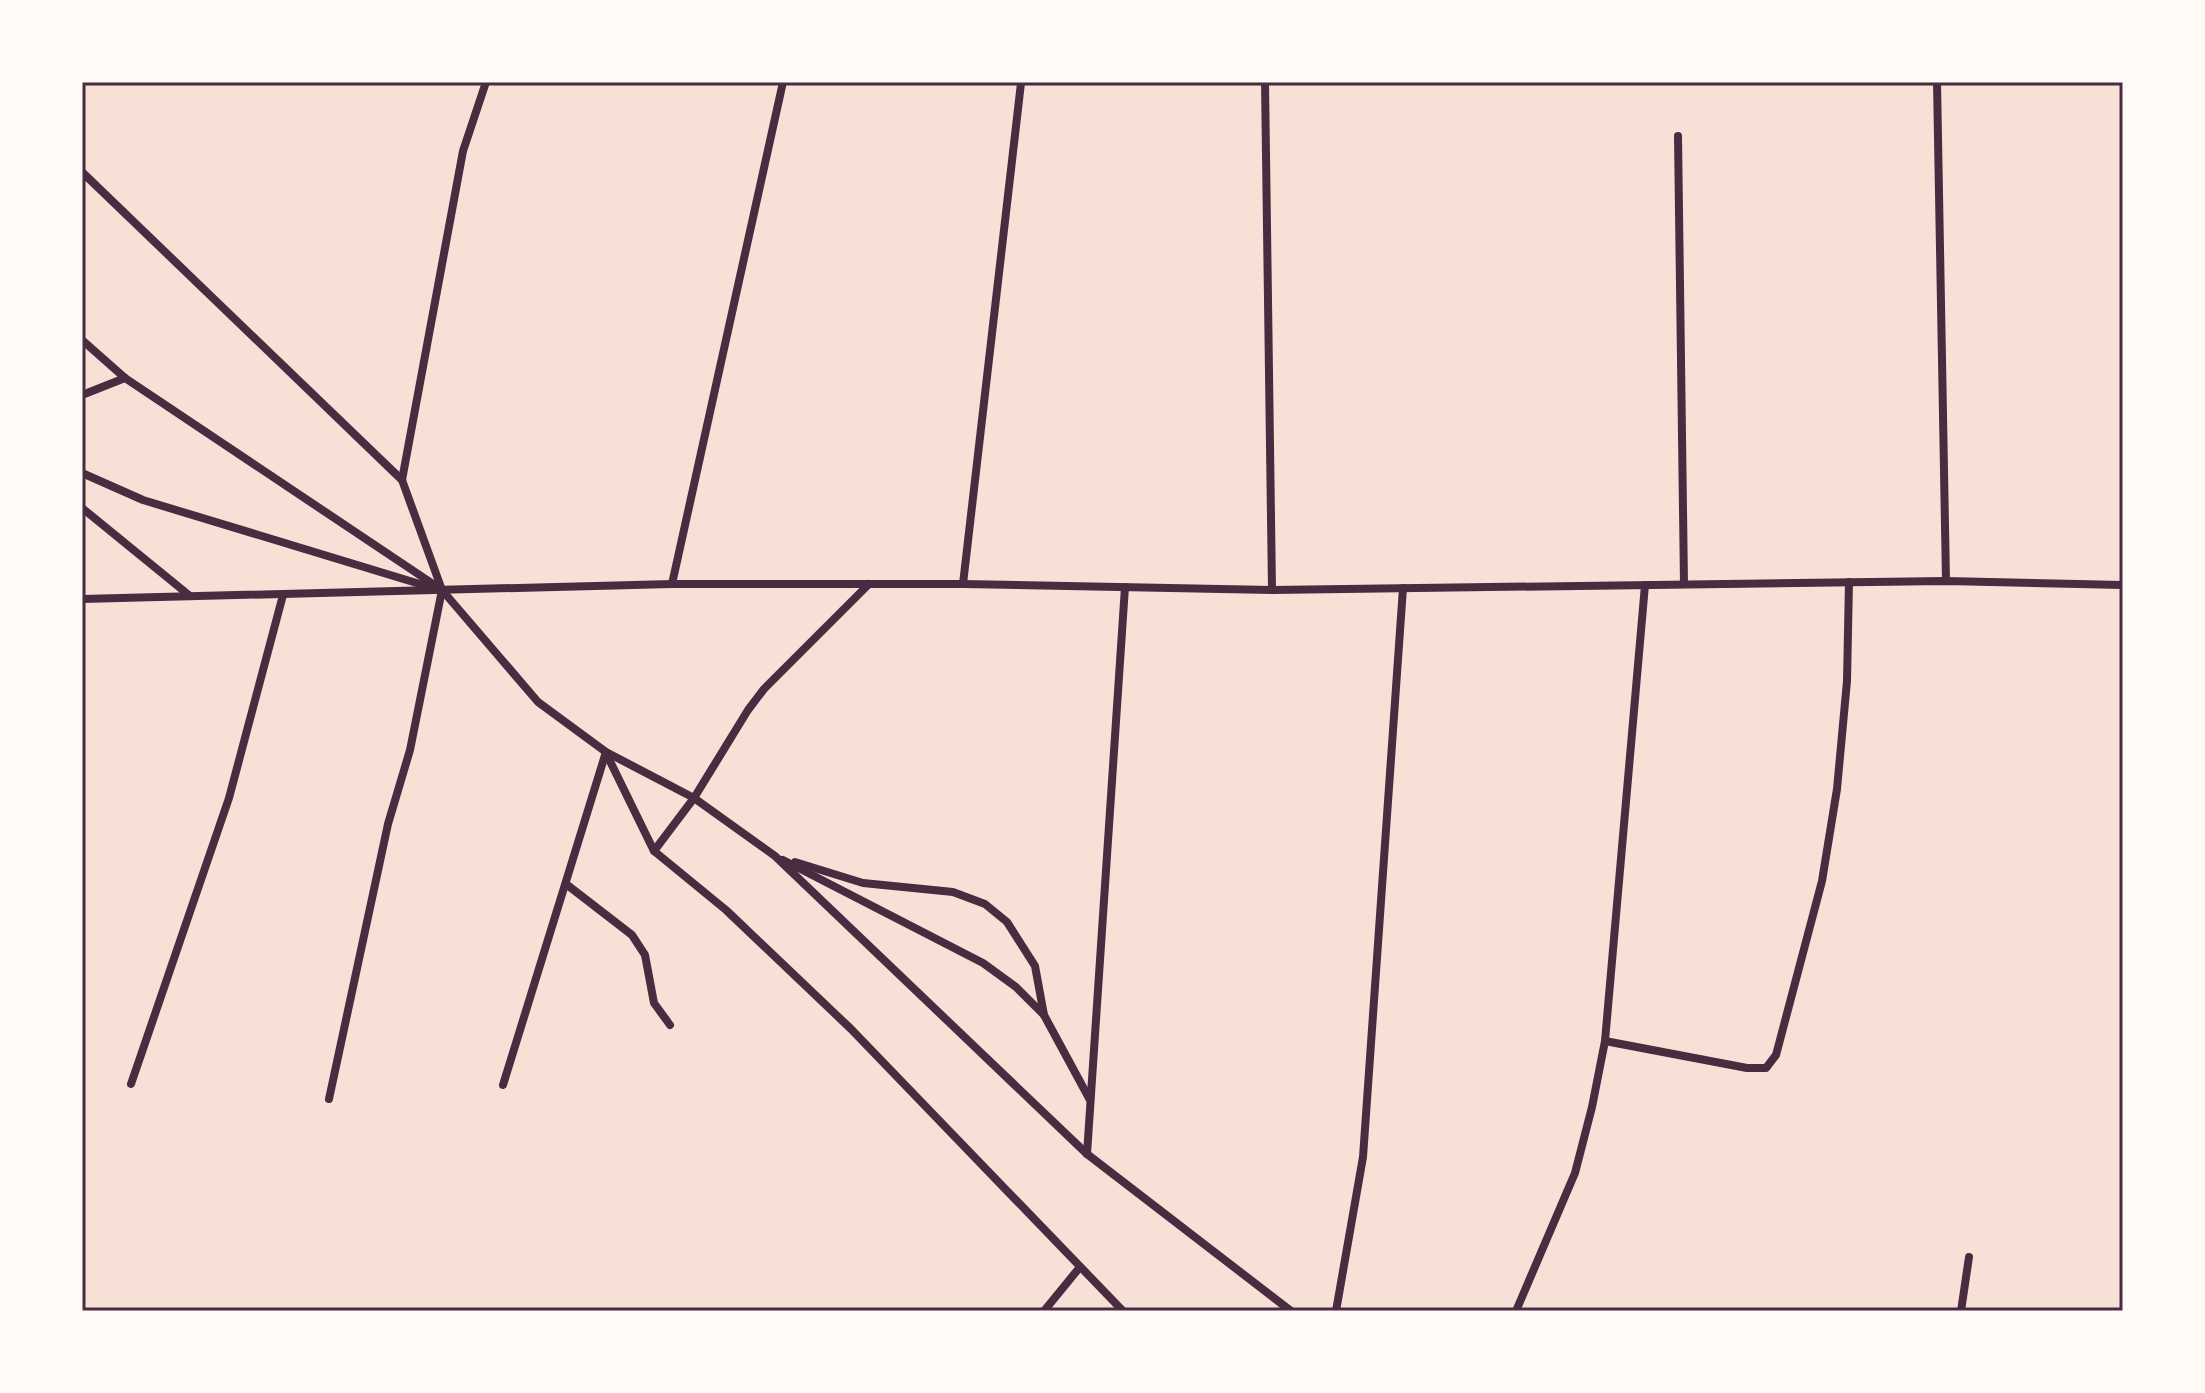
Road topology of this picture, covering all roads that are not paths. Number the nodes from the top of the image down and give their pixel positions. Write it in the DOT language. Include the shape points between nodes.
graph roads {
  1 [pos="486,82"];
  2 [pos="783,82"];
  3 [pos="1265,82"];
  4 [pos="1937,82"];
  5 [pos="1021,83"];
  6 [pos="1678,136"];
  7 [pos="82,172"];
  8 [pos="82,340"];
  9 [pos="125,378"];
  10 [pos="82,395"];
  11 [pos="82,473"];
  12 [pos="402,480"];
  13 [pos="82,508"];
  14 [pos="1946,581"];
  15 [pos="1849,582"];
  16 [pos="672,584"];
  17 [pos="869,584"];
  18 [pos="963,584"];
  19 [pos="1684,584"];
  20 [pos="1645,585"];
  21 [pos="2123,585"];
  22 [pos="1125,587"];
  23 [pos="1403,588"];
  24 [pos="442,590"];
  25 [pos="1272,590"];
  26 [pos="283,595"];
  27 [pos="191,597"];
  28 [pos="82,599"];
  29 [pos="606,752"];
  30 [pos="694,798"];
  31 [pos="654,851"];
  32 [pos="775,856"];
  33 [pos="566,884"];
  34 [pos="1044,1015"];
  35 [pos="670,1025"];
  36 [pos="1605,1041"];
  37 [pos="131,1084"];
  38 [pos="503,1085"];
  39 [pos="329,1099"];
  40 [pos="1090,1101"];
  41 [pos="1087,1154"];
  42 [pos="1969,1257"];
  43 [pos="1080,1267"];
  44 [pos="1044,1311"];
  45 [pos="1123,1311"];
  46 [pos="1291,1311"];
  47 [pos="1336,1311"];
  48 [pos="1516,1311"];
  49 [pos="1961,1311"];
  1 -- 12 [label="street" via="463,151"];
  2 -- 16 [label="street"];
  3 -- 25 [label="street"];
  4 -- 14 [label="street"];
  5 -- 18 [label="street"];
  6 -- 19 [label="street"];
  7 -- 12 [label="street"];
  8 -- 9 [label="street"];
  9 -- 10 [label="street"];
  9 -- 24 [label="street"];
  11 -- 24 [label="street" via="143,500"];
  12 -- 24 [label="street"];
  13 -- 27 [label="street"];
  14 -- 15 [label="street"];
  14 -- 21 [label="street"];
  15 -- 19 [label="street"];
  15 -- 36 [label="street" via="1837,789 1822,881 1776,1055 1766,1068 1747,1068"];
  16 -- 17 [label="street"];
  16 -- 24 [label="street"];
  17 -- 18 [label="street"];
  17 -- 30 [label="street" via="764,689"];
  18 -- 22 [label="street"];
  19 -- 20 [label="street"];
  20 -- 23 [label="street"];
  20 -- 36 [label="street"];
  22 -- 25 [label="street"];
  22 -- 40 [label="street"];
  23 -- 25 [label="street"];
  23 -- 47 [label="street" via="1363,1157"];
  24 -- 26 [label="street"];
  24 -- 29 [label="street" via="538,702"];
  24 -- 39 [label="street"];
  26 -- 27 [label="street"];
  26 -- 37 [label="street" via="229,798"];
  27 -- 28 [label="street"];
  29 -- 30 [label="street"];
  29 -- 31 [label="street"];
  29 -- 33 [label="street"];
  30 -- 31 [label="street"];
  30 -- 32 [label="street"];
  31 -- 43 [label="street" via="726,910 851,1029"];
  32 -- 34 [label="street" via="983,963"];
  32 -- 34 [label="street" via="863,883 953,892 985,904 1007,922 1035,966"];
  32 -- 41 [label="street"];
  33 -- 35 [label="street" via="632,935 645,955 654,1003"];
  33 -- 38 [label="street"];
  34 -- 40 [label="street"];
  36 -- 48 [label="street" via="1575,1173"];
  40 -- 41 [label="street"];
  41 -- 46 [label="street"];
  42 -- 49 [label="street"];
  43 -- 44 [label="street"];
  43 -- 45 [label="street"];
}
